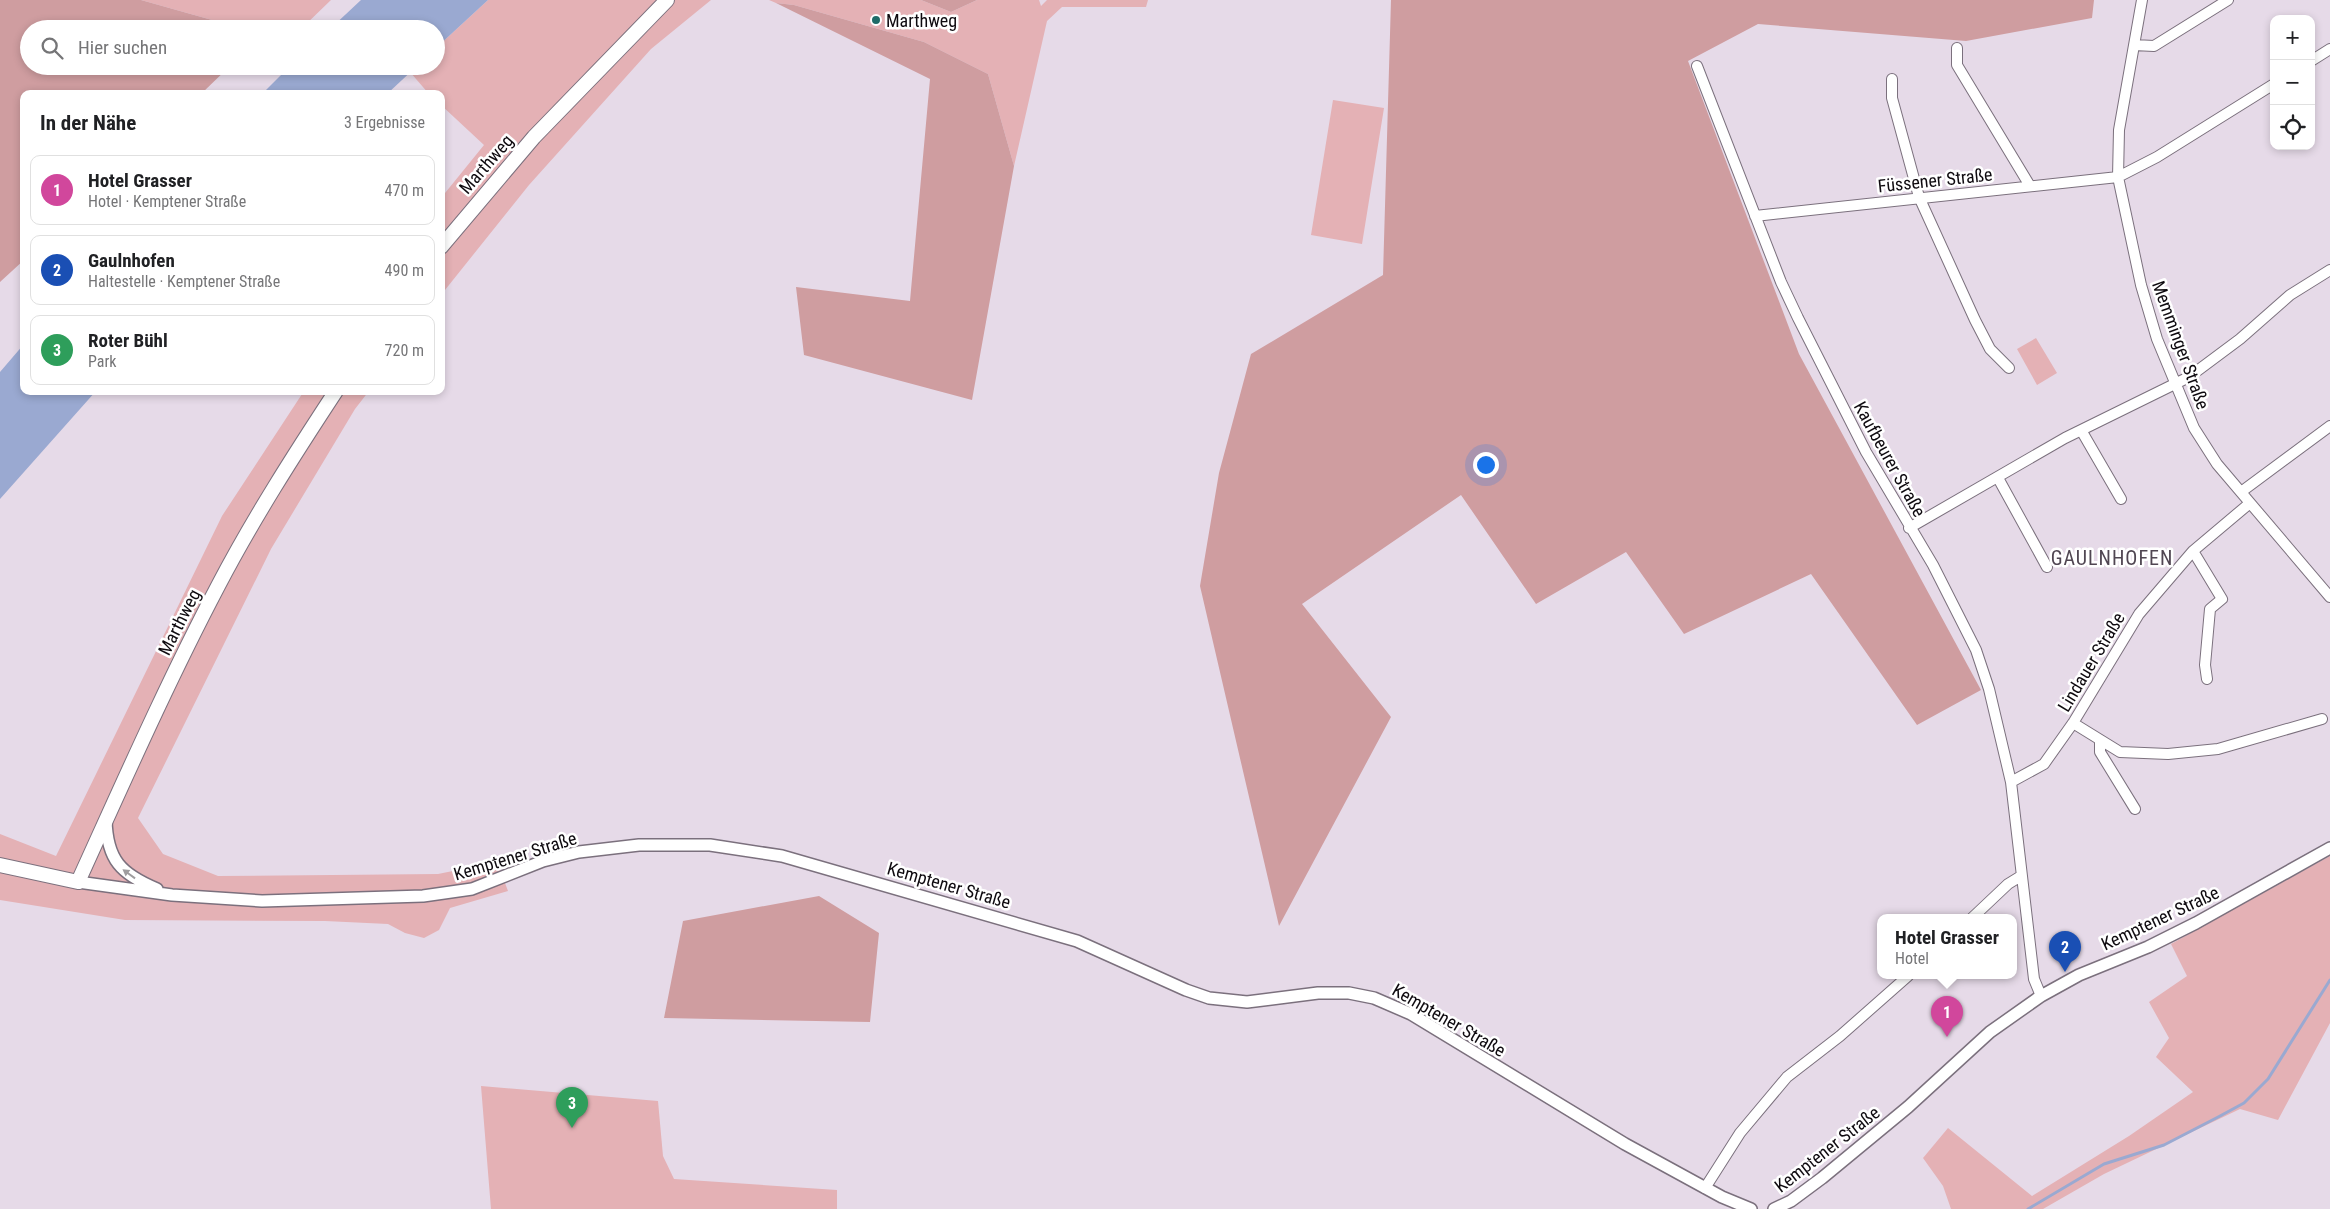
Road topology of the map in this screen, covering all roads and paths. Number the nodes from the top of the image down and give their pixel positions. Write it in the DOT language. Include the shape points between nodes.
graph roads {
  1 [pos="667,0"];
  2 [pos="2142,0"];
  3 [pos="2228,0"];
  4 [pos="2134,45"];
  5 [pos="1957,48"];
  6 [pos="2330,49"];
  7 [pos="2313,60"];
  8 [pos="1697,66"];
  9 [pos="1892,80"];
  10 [pos="2270,86"];
  11 [pos="2118,177"];
  12 [pos="2030,186"];
  13 [pos="1919,197"];
  14 [pos="1755,216"];
  15 [pos="445,242"];
  16 [pos="2330,270"];
  17 [pos="2009,368"];
  18 [pos="2175,384"];
  19 [pos="333,395"];
  20 [pos="2330,426"];
  21 [pos="2081,430"];
  22 [pos="1998,478"];
  23 [pos="2241,492"];
  24 [pos="2121,499"];
  25 [pos="2250,503"];
  26 [pos="1909,528"];
  27 [pos="2193,551"];
  28 [pos="2047,567"];
  29 [pos="2330,596"];
  30 [pos="2207,679"];
  31 [pos="2322,719"];
  32 [pos="2073,723"];
  33 [pos="2100,741"];
  34 [pos="2011,782"];
  35 [pos="2135,809"];
  36 [pos="106,820"];
  37 [pos="2330,848"];
  38 [pos="0,865"];
  39 [pos="2021,876"];
  40 [pos="78,882"];
  41 [pos="172,895"];
  42 [pos="1976,914"];
  43 [pos="1905,979"];
  44 [pos="2040,996"];
  45 [pos="1705,1188"];
  46 [pos="1751,1209"];
  47 [pos="1774,1209"];
  1 -- 15 [label="main road, Marthweg" via="534,137"];
  2 -- 4 [label="street, Memminger Straße"];
  3 -- 4 [label="street" via="2154,46"];
  4 -- 11 [label="street, Memminger Straße" via="2119,130"];
  5 -- 12 [label="street" via="1957,65"];
  6 -- 7 [label="street"];
  8 -- 14 [label="street, Kaufbeurer Straße"];
  9 -- 13 [label="street" via="1892,98"];
  10 -- 11 [label="street" via="2157,157"];
  11 -- 12 [label="street, Füssener Straße"];
  11 -- 18 [label="street, Memminger Straße" via="2141,285"];
  12 -- 13 [label="street, Füssener Straße"];
  13 -- 14 [label="street, Füssener Straße"];
  13 -- 17 [label="street" via="1990,349"];
  14 -- 26 [label="street, Kaufbeurer Straße" via="1798,318 1857,435"];
  16 -- 18 [label="street" via="2290,295 2240,339 2190,377"];
  18 -- 21 [label="street"];
  18 -- 23 [label="street, Memminger Straße" via="2194,428 2217,464"];
  19 -- 36 [label="main road, Marthweg" via="218,586"];
  20 -- 23 [label="street"];
  21 -- 22 [label="street"];
  21 -- 24 [label="street"];
  22 -- 26 [label="street"];
  22 -- 28 [label="street"];
  23 -- 25 [label="street, Memminger Straße"];
  25 -- 27 [label="street, Lindauer Straße"];
  25 -- 29 [label="street, Memminger Straße"];
  26 -- 34 [label="street, Kaufbeurer Straße" via="1942,582 1976,650 1989,689"];
  27 -- 30 [label="street" via="2222,599 2210,609 2205,665"];
  27 -- 32 [label="street, Lindauer Straße" via="2139,614"];
  31 -- 33 [label="street" via="2218,749 2191,753 2120,752"];
  32 -- 33 [label="street"];
  32 -- 34 [label="street, Lindauer Straße" via="2044,764"];
  33 -- 35 [label="street" via="2100,752"];
  34 -- 39 [label="street, Kaufbeurer Straße"];
  36 -- 40 [label="main road, Marthweg"];
  41 -- 36 [label="street, one-way" via="134,878 118,865 109,848"];
  37 -- 44 [label="street, Kemptener Straße" via="2184,929"];
  38 -- 40 [label="main road"];
  39 -- 42 [label="street"];
  39 -- 44 [label="street, Kaufbeurer Straße" via="2034,979"];
  40 -- 41 [label="street, Kemptener Straße"];
  41 -- 45 [label="street, Kemptener Straße" via="309,901 441,895 472,889 549,859 615,847 694,844 766,853 1077,941 1186,990 1215,999 1254,1002 1330,992 1374,998 1411,1014 1576,1116"];
  43 -- 45 [label="street" via="1787,1077 1740,1132"];
  44 -- 47 [label="street, Kemptener Straße" via="1990,1032 1836,1168 1801,1195"];
  45 -- 46 [label="street, Kemptener Straße"];
}
